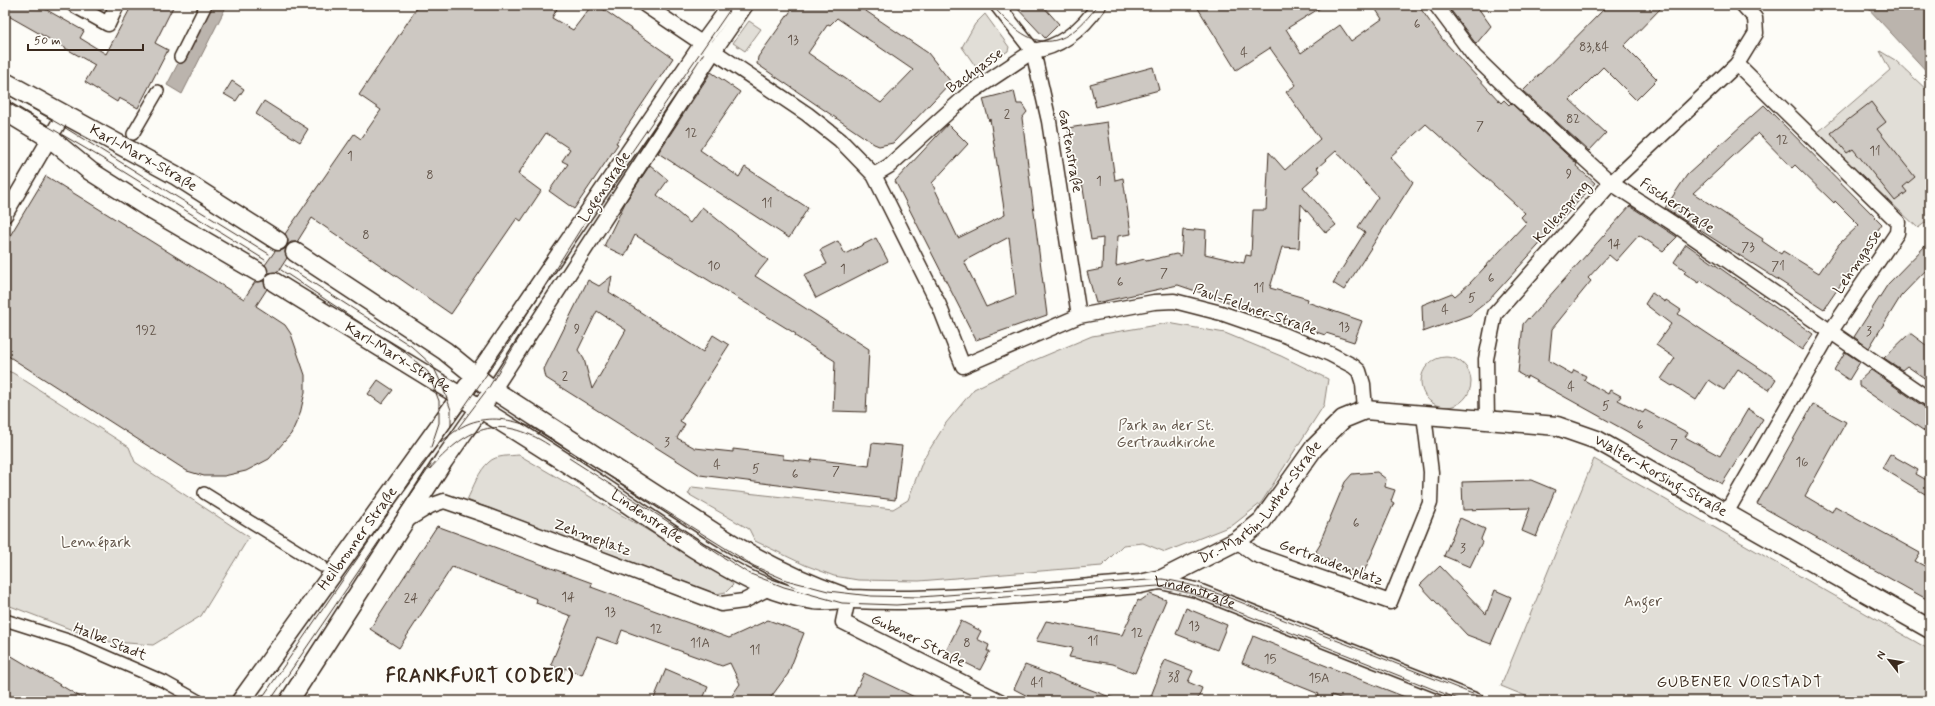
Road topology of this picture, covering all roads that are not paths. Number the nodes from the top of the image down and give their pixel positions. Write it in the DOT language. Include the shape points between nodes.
graph roads {
  1 [pos="74,5"];
  2 [pos="118,5"];
  3 [pos="206,5"];
  4 [pos="645,5"];
  5 [pos="730,5"];
  6 [pos="746,5"];
  7 [pos="997,5"];
  8 [pos="1100,5"];
  9 [pos="1436,5"];
  10 [pos="1743,5"];
  11 [pos="708,47"];
  12 [pos="1033,51"];
  13 [pos="180,57"];
  14 [pos="1737,64"];
  15 [pos="5,82"];
  16 [pos="158,92"];
  17 [pos="5,111"];
  18 [pos="64,114"];
  19 [pos="133,134"];
  20 [pos="51,138"];
  21 [pos="874,175"];
  22 [pos="1611,183"];
  23 [pos="7,207"];
  24 [pos="278,241"];
  25 [pos="295,252"];
  26 [pos="258,272"];
  27 [pos="274,282"];
  28 [pos="1079,316"];
  29 [pos="1831,331"];
  30 [pos="475,376"];
  31 [pos="494,389"];
  32 [pos="461,396"];
  33 [pos="1930,400"];
  34 [pos="479,409"];
  35 [pos="1364,410"];
  36 [pos="1424,415"];
  37 [pos="1487,419"];
  38 [pos="204,493"];
  39 [pos="1726,513"];
  40 [pos="407,520"];
  41 [pos="1237,541"];
  42 [pos="322,566"];
  43 [pos="1148,583"];
  44 [pos="767,589"];
  45 [pos="848,598"];
  46 [pos="5,620"];
  47 [pos="1930,629"];
  48 [pos="199,701"];
  49 [pos="241,701"];
  50 [pos="289,701"];
  51 [pos="1000,701"];
  52 [pos="1476,701"];
  1 -- 2 [label="street" via="108,24"];
  3 -- 13 [label="street"];
  4 -- 11 [label="street"];
  5 -- 11 [label="street, Logenstraße"];
  6 -- 11 [label="street, Logenstraße"];
  7 -- 12 [label="street, Gartenstraße"];
  8 -- 12 [label="street, Bachgasse" via="1086,23 1062,42 1043,50"];
  9 -- 22 [label="street, Fischerstraße" via="1474,56"];
  10 -- 14 [label="street, Kellenspring" via="1755,18 1756,34"];
  11 -- 21 [label="street" via="829,131"];
  11 -- 30 [label="street, Logenstraße"];
  11 -- 31 [label="street, Logenstraße"];
  12 -- 21 [label="street, Bachgasse" via="967,95 889,166"];
  12 -- 28 [label="street, Gartenstraße" via="1049,121"];
  14 -- 22 [label="street, Kellenspring"];
  14 -- 29 [label="street, Lehmgasse" via="1898,222 1897,234"];
  15 -- 18 [label="street, Karl-Marx-Straße"];
  16 -- 19 [label="street"];
  17 -- 20 [label="street"];
  18 -- 20 [label="street"];
  18 -- 24 [label="street, Karl-Marx-Straße" via="175,175"];
  20 -- 23 [label="street"];
  20 -- 26 [label="street" via="90,171"];
  21 -- 28 [label="street, Paul-Feldner-Straße" via="939,305 963,366"];
  22 -- 29 [label="street, Fischerstraße"];
  22 -- 37 [label="street, Kellenspring" via="1495,314 1486,359"];
  25 -- 30 [label="street, Karl-Marx-Straße" via="445,351"];
  27 -- 32 [label="street, Karl-Marx-Straße"];
  28 -- 35 [label="street, Paul-Feldner-Straße" via="1154,302 1174,301 1220,313 1282,334 1353,366 1359,371 1364,384"];
  29 -- 33 [label="street, Fischerstraße"];
  29 -- 39 [label="street, Lehmgasse"];
  30 -- 31 [label="street, Lindenstraße"];
  30 -- 32 [label="street, Heilbronner Straße"];
  31 -- 34 [label="street, Heilbronner Straße"];
  31 -- 45 [label="street, Lindenstraße" via="748,554 779,570"];
  32 -- 34 [label="street, Lindenstraße"];
  32 -- 49 [label="street, Heilbronner Straße"];
  34 -- 40 [label="street, Heilbronner Straße"];
  34 -- 44 [label="street, Lindenstraße" via="680,539 741,577"];
  35 -- 36 [label="street, Walter-Korsing-Straße"];
  35 -- 41 [label="street, Dr.-Martin-Luther-Straße" via="1343,419 1314,448 1262,521"];
  36 -- 37 [label="street, Walter-Korsing-Straße"];
  36 -- 41 [label="street, Gertraudenplatz" via="1431,472 1430,503 1390,602 1256,555"];
  37 -- 39 [label="street, Walter-Korsing-Straße" via="1558,426 1597,440"];
  38 -- 42 [label="street, Heilbronner Straße"];
  39 -- 47 [label="street, Walter-Korsing-Straße"];
  40 -- 44 [label="street, Zehmeplatz" via="444,501 721,604 744,601"];
  40 -- 50 [label="street, Heilbronner Straße"];
  41 -- 43 [label="street, Dr.-Martin-Luther-Straße" via="1162,579"];
  43 -- 45 [label="street, Lindenstraße" via="932,600 888,601"];
  43 -- 52 [label="street, Lindenstraße" via="1161,582 1196,590"];
  44 -- 45 [label="street, Lindenstraße" via="816,600"];
  45 -- 51 [label="street, Gubener Straße" via="843,622"];
  46 -- 48 [label="street, Halbe Stadt" via="71,642 165,682"];
}
